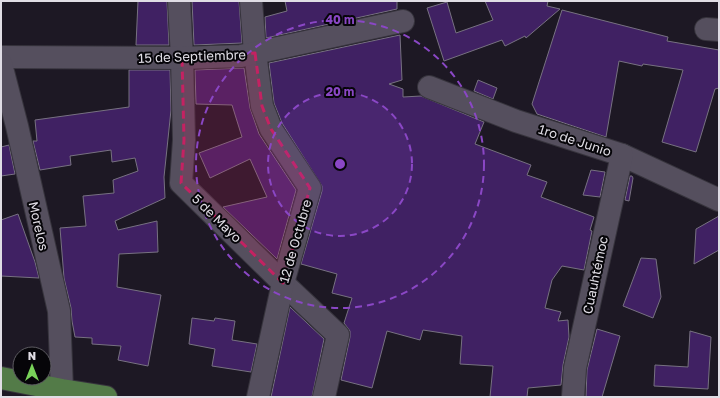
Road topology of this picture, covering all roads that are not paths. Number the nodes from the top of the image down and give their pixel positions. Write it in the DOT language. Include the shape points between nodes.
graph roads {
  1 [pos="179,1"];
  2 [pos="251,1"];
  3 [pos="403,21"];
  4 [pos="255,53"];
  5 [pos="1,57"];
  6 [pos="182,58"];
  7 [pos="1,64"];
  8 [pos="429,87"];
  9 [pos="622,155"];
  10 [pos="719,200"];
  11 [pos="283,283"];
  12 [pos="1,378"];
  13 [pos="62,390"];
  14 [pos="106,397"];
  15 [pos="258,397"];
  16 [pos="324,397"];
  17 [pos="573,397"];
  1 -- 6 [label="street, 5 de Mayo"];
  2 -- 4 [label="street, 12 de Octubre"];
  3 -- 4 [label="street, 15 de Septiembre"];
  4 -- 6 [label="street, 15 de Septiembre" via="241,56"];
  4 -- 11 [label="street, 12 de Octubre" via="262,106 271,129 310,188"];
  5 -- 6 [label="street, 15 de Septiembre"];
  6 -- 11 [label="street, 5 de Mayo" via="184,140 181,183"];
  7 -- 13 [label="street, Morelos" via="59,311"];
  8 -- 9 [label="street, 1ro de Junio" via="516,121"];
  9 -- 10 [label="street, 1ro de Junio"];
  9 -- 17 [label="street, Cuauhtémoc" via="575,368"];
  11 -- 15 [label="street, 12 de Octubre"];
  11 -- 16 [label="street, 5 de Mayo" via="338,335"];
  12 -- 13 [label="main road"];
  13 -- 14 [label="main road"];
}
